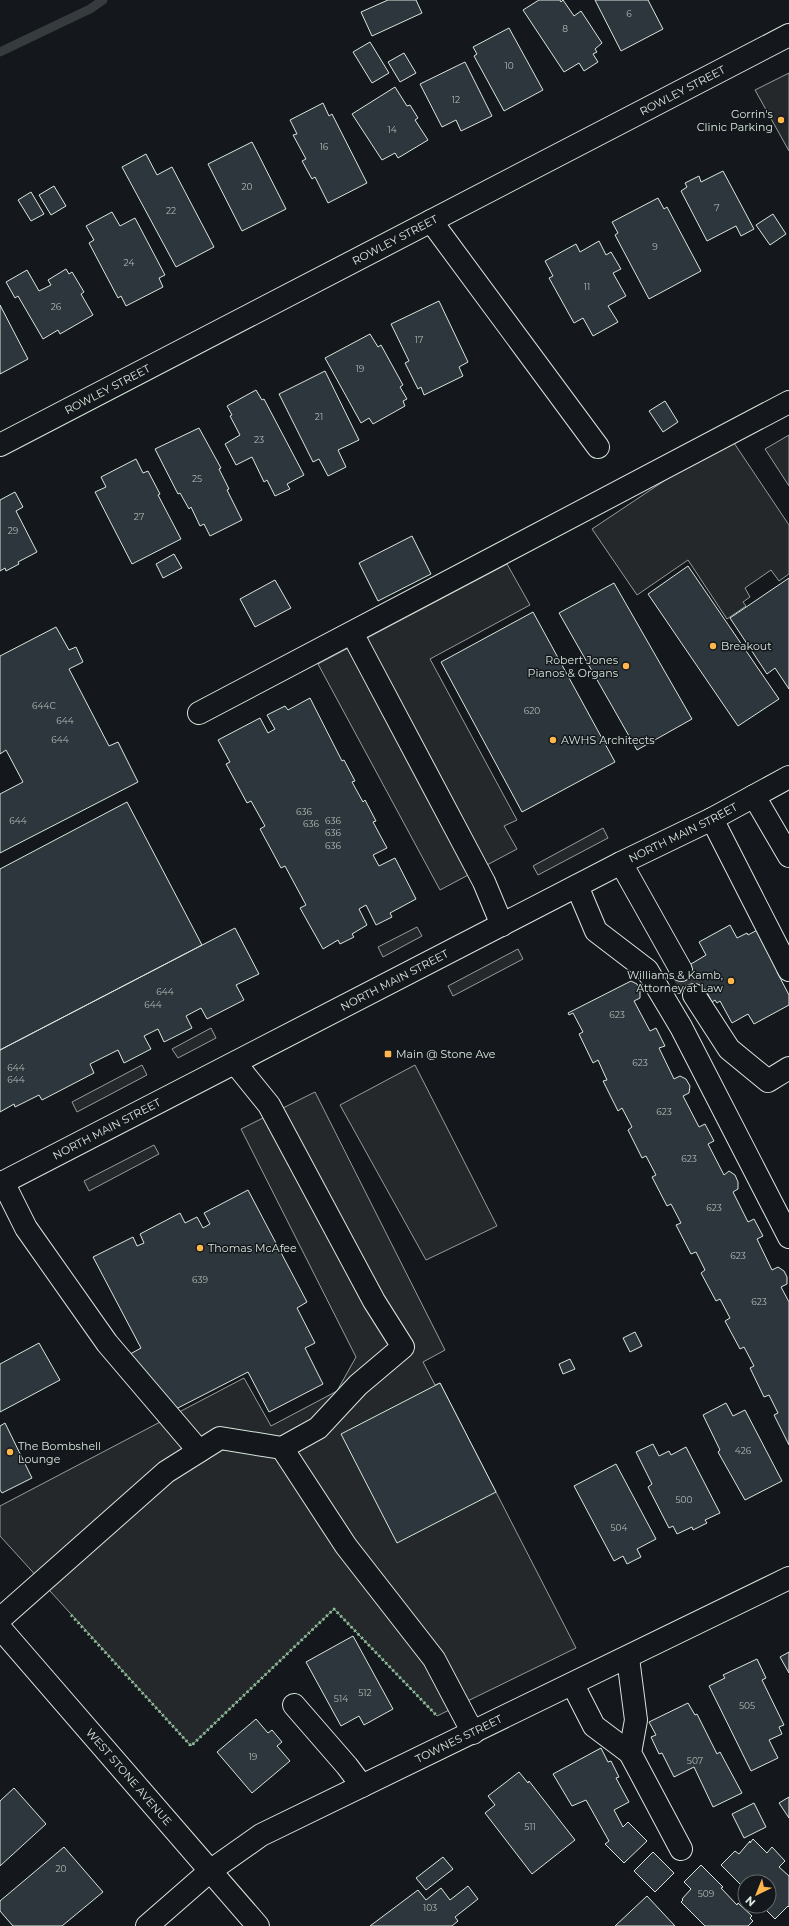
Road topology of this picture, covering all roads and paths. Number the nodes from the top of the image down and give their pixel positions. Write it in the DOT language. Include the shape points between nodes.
graph roads {
  1 [pos="789,35"];
  2 [pos="431,221"];
  3 [pos="789,402"];
  4 [pos="0,445"];
  5 [pos="598,447"];
  6 [pos="352,632"];
  7 [pos="199,713"];
  8 [pos="789,777"];
  9 [pos="754,796"];
  10 [pos="712,818"];
  11 [pos="789,856"];
  12 [pos="620,863"];
  13 [pos="577,886"];
  14 [pos="502,925"];
  15 [pos="681,970"];
  16 [pos="789,970"];
  17 [pos="694,994"];
  18 [pos="235,1062"];
  19 [pos="789,1068"];
  20 [pos="2,1183"];
  21 [pos="789,1237"];
  22 [pos="282,1448"];
  23 [pos="199,1450"];
  24 [pos="789,1578"];
  25 [pos="0,1619"];
  26 [pos="0,1628"];
  27 [pos="628,1658"];
  28 [pos="573,1685"];
  29 [pos="294,1705"];
  30 [pos="473,1733"];
  31 [pos="630,1753"];
  32 [pos="362,1786"];
  33 [pos="681,1849"];
  34 [pos="210,1870"];
  35 [pos="147,1926"];
  36 [pos="258,1926"];
  1 -- 2 [label="main road, ROWLEY STREET"];
  2 -- 4 [label="main road, ROWLEY STREET"];
  2 -- 5 [label="main road"];
  3 -- 6 [label="main road"];
  6 -- 7 [label="main road"];
  6 -- 14 [label="main road" via="480,875"];
  8 -- 9 [label="main road, NORTH MAIN STREET"];
  9 -- 10 [label="main road, NORTH MAIN STREET"];
  9 -- 11 [label="main road"];
  10 -- 12 [label="main road, NORTH MAIN STREET"];
  10 -- 16 [label="main road"];
  12 -- 13 [label="main road, NORTH MAIN STREET"];
  12 -- 15 [label="main road"];
  13 -- 14 [label="main road, NORTH MAIN STREET"];
  13 -- 21 [label="main road" via="596,931 647,970 681,1027"];
  14 -- 18 [label="main road, NORTH MAIN STREET"];
  17 -- 19 [label="main road" via="728,1048 768,1082"];
  18 -- 20 [label="main road, NORTH MAIN STREET"];
  18 -- 22 [label="main road" via="269,1105 374,1301 402,1347 358,1385 318,1428"];
  20 -- 23 [label="main road" via="26,1228 107,1343"];
  22 -- 23 [label="main road" via="220,1438"];
  22 -- 30 [label="main road" via="346,1546 434,1659"];
  23 -- 25 [label="main road" via="166,1472"];
  24 -- 27 [label="main road, TOWNES STREET"];
  26 -- 34 [label="main road, WEST STONE AVENUE"];
  27 -- 28 [label="main road, TOWNES STREET"];
  27 -- 31 [label="main road" via="636,1720"];
  28 -- 30 [label="main road, TOWNES STREET"];
  28 -- 31 [label="main road" via="594,1726"];
  29 -- 32 [label="main road"];
  30 -- 32 [label="main road, TOWNES STREET"];
  31 -- 33 [label="main road"];
  32 -- 34 [label="main road, TOWNES STREET" via="261,1835"];
  34 -- 35 [label="main road, TOWNES STREET"];
  34 -- 36 [label="main road, WEST STONE AVENUE"];
}
